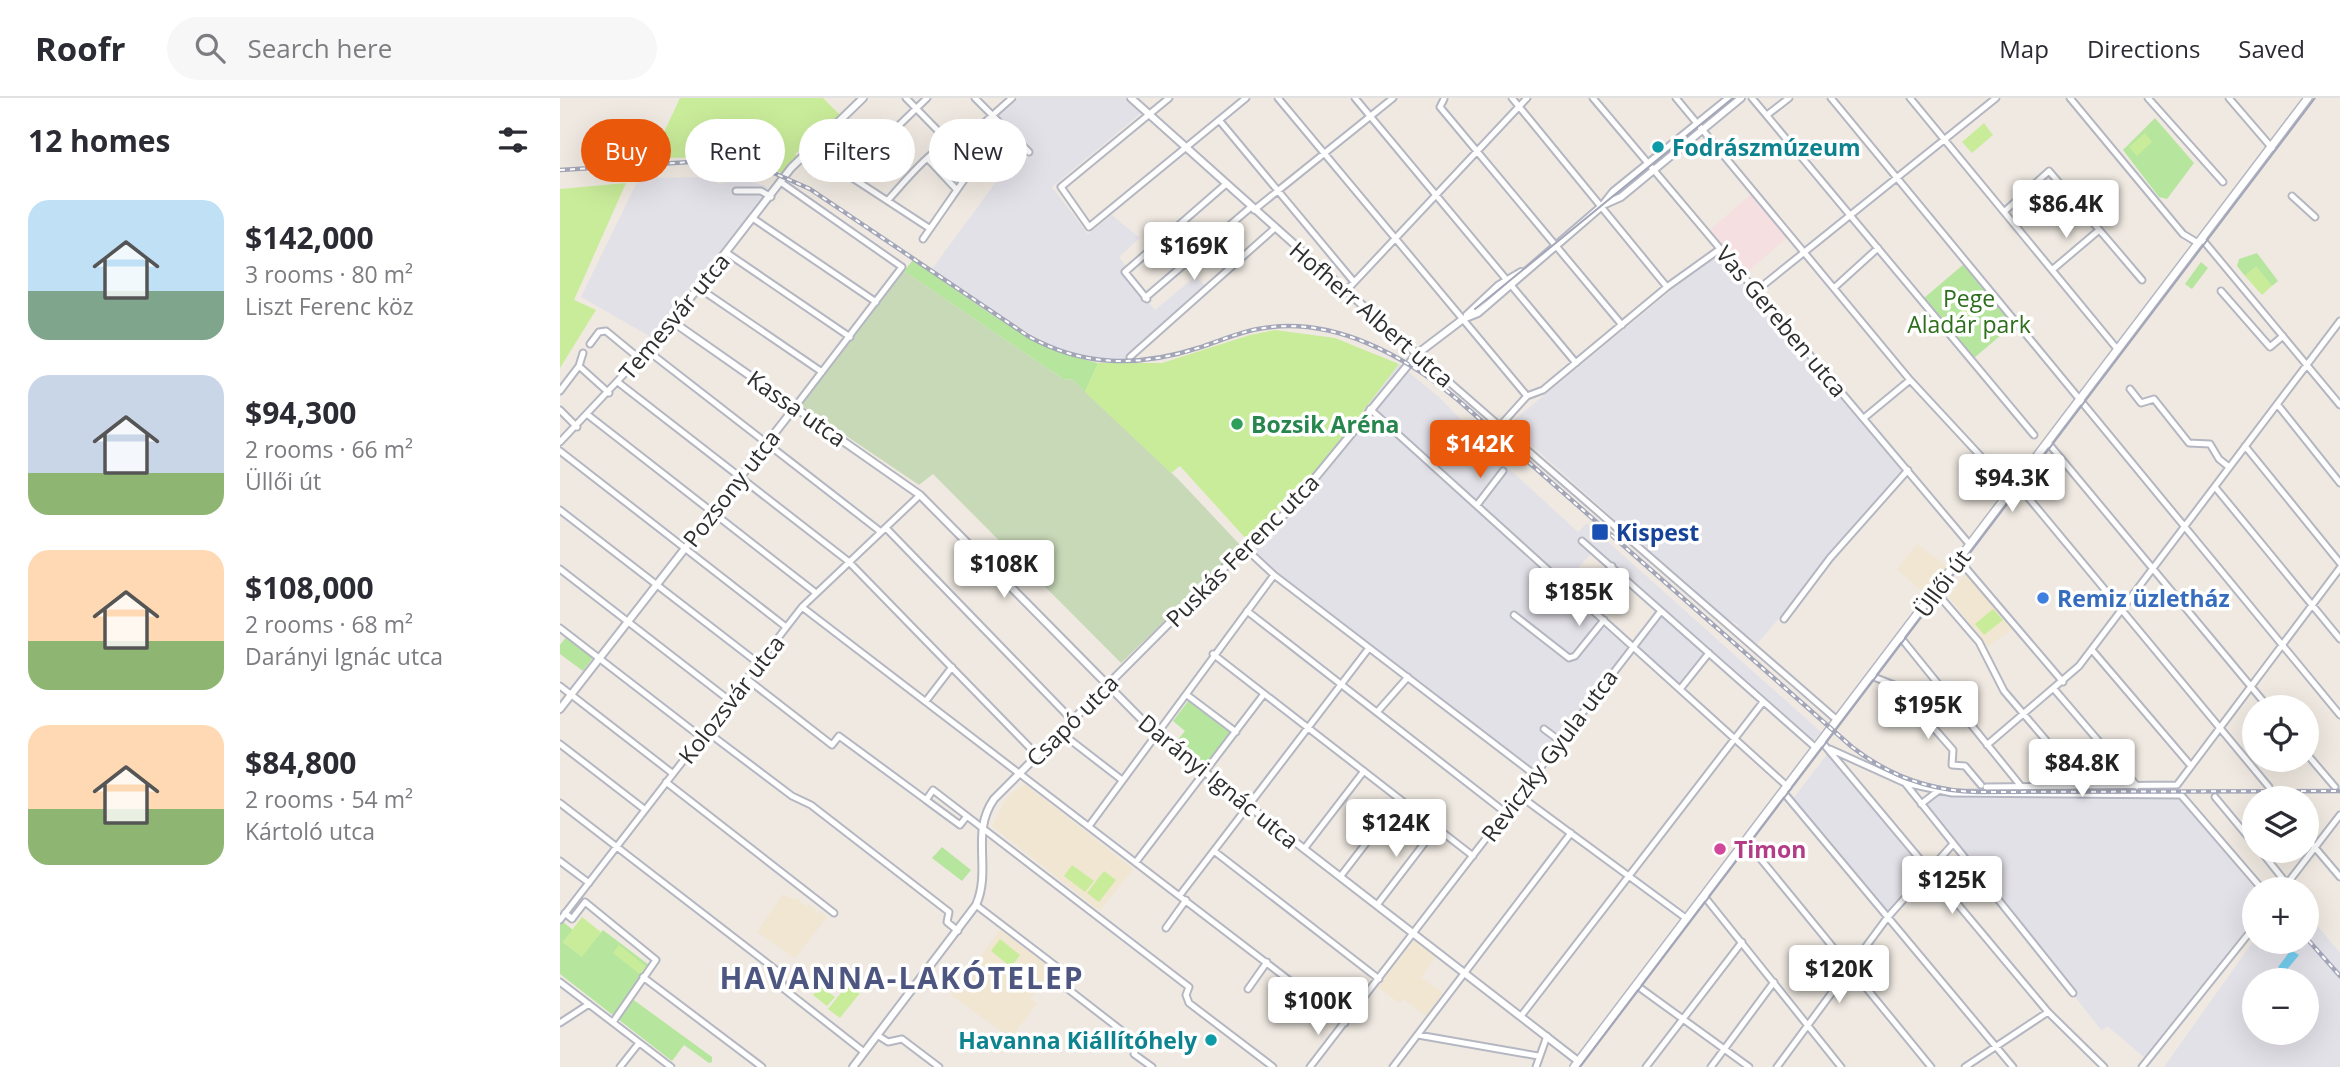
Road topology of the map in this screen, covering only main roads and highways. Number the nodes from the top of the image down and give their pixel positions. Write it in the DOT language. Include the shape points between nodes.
graph roads {
  1 [pos="2308,98"];
  2 [pos="1576,1064"];
  1 -- 2 [label="main road, Üllői út"];
}
